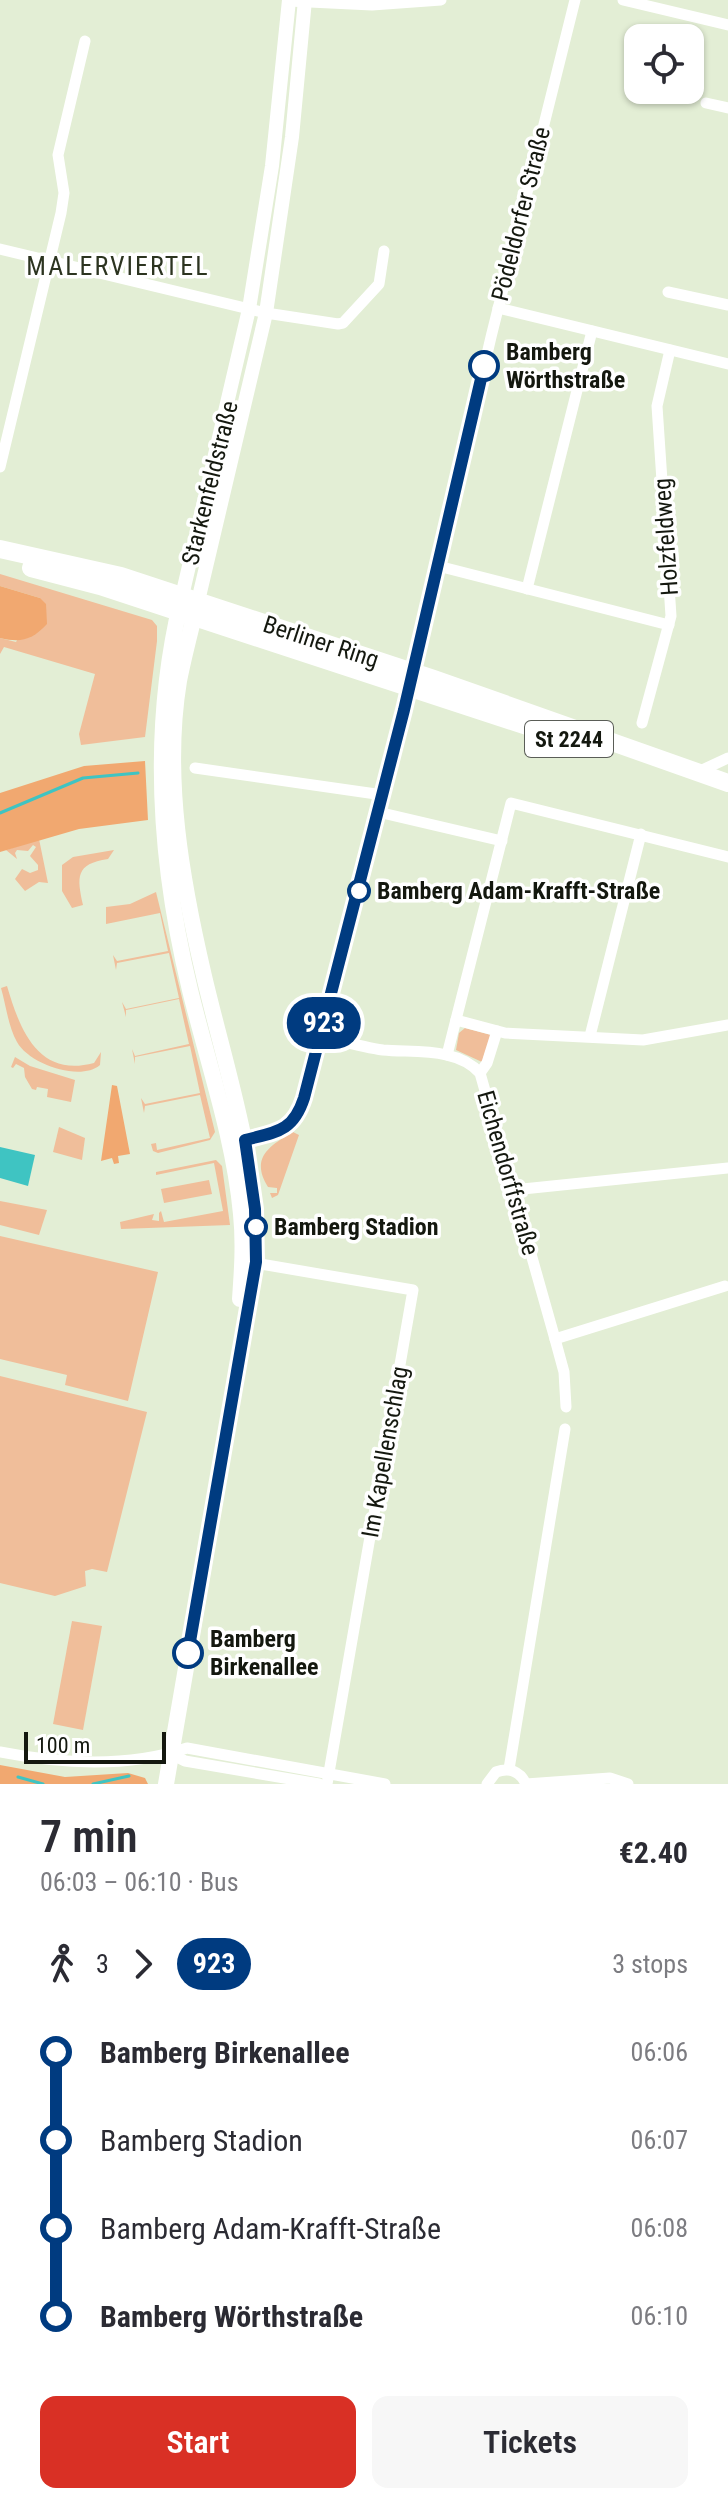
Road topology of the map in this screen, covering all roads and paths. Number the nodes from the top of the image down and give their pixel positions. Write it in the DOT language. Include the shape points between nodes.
graph roads {
  1 [pos="441,0"];
  2 [pos="575,0"];
  3 [pos="623,0"];
  4 [pos="289,1"];
  5 [pos="305,1"];
  6 [pos="728,25"];
  7 [pos="85,41"];
  8 [pos="706,103"];
  9 [pos="728,108"];
  10 [pos="0,249"];
  11 [pos="384,251"];
  12 [pos="48,261"];
  13 [pos="668,292"];
  14 [pos="728,305"];
  15 [pos="498,308"];
  16 [pos="249,309"];
  17 [pos="266,313"];
  18 [pos="592,331"];
  19 [pos="670,350"];
  20 [pos="728,364"];
  21 [pos="0,467"];
  22 [pos="0,549"];
  23 [pos="0,560"];
  24 [pos="438,566"];
  25 [pos="527,589"];
  26 [pos="188,607"];
  27 [pos="669,625"];
  28 [pos="411,680"];
  29 [pos="642,723"];
  30 [pos="728,758"];
  31 [pos="195,768"];
  32 [pos="696,772"];
  33 [pos="728,783"];
  34 [pos="728,793"];
  35 [pos="383,795"];
  36 [pos="378,812"];
  37 [pos="641,834"];
  38 [pos="502,841"];
  39 [pos="728,857"];
  40 [pos="456,1020"];
  41 [pos="728,1025"];
  42 [pos="497,1031"];
  43 [pos="321,1036"];
  44 [pos="590,1036"];
  45 [pos="447,1055"];
  46 [pos="480,1073"];
  47 [pos="237,1142"];
  48 [pos="728,1168"];
  49 [pos="513,1190"];
  50 [pos="249,1262"];
  51 [pos="725,1286"];
  52 [pos="555,1339"];
  53 [pos="566,1407"];
  54 [pos="565,1429"];
  55 [pos="0,1752"];
  56 [pos="171,1754"];
  57 [pos="509,1769"];
  58 [pos="328,1778"];
  59 [pos="166,1784"];
  60 [pos="319,1784"];
  61 [pos="385,1784"];
  62 [pos="487,1784"];
  63 [pos="526,1784"];
  64 [pos="628,1784"];
  1 -- 5 [label="street" via="372,5"];
  2 -- 15 [label="street, Pödeldorfer Straße"];
  3 -- 6 [label="street"];
  4 -- 5 [label="street"];
  4 -- 16 [label="street, Starkenfeldstraße"];
  5 -- 17 [label="street, Starkenfeldstraße"];
  7 -- 12 [label="street" via="59,149 64,193"];
  8 -- 9 [label="street"];
  10 -- 12 [label="street"];
  11 -- 17 [label="street" via="379,284 343,323"];
  12 -- 16 [label="street"];
  12 -- 21 [label="street"];
  13 -- 14 [label="street"];
  15 -- 18 [label="street"];
  15 -- 24 [label="street, Pödeldorfer Straße"];
  16 -- 17 [label="street"];
  16 -- 26 [label="street, Starkenfeldstraße"];
  17 -- 26 [label="street, Starkenfeldstraße"];
  18 -- 19 [label="street"];
  18 -- 25 [label="street"];
  19 -- 20 [label="street"];
  19 -- 27 [label="street, Holzfeldweg" via="657,406"];
  22 -- 26 [label="main road, Berliner Ring / St 2244" via="108,573"];
  23 -- 26 [label="main road, Berliner Ring / St 2244"];
  24 -- 25 [label="street"];
  24 -- 28 [label="street, Pödeldorfer Straße"];
  25 -- 27 [label="street"];
  26 -- 28 [label="main road, Berliner Ring / St 2244"];
  26 -- 47 [label="main road, Starkenfeldstraße" via="164,693 163,830"];
  27 -- 29 [label="street, Holzfeldweg"];
  28 -- 32 [label="main road, Berliner Ring / St 2244"];
  28 -- 34 [label="main road, Berliner Ring / St 2244"];
  28 -- 35 [label="street, Pödeldorfer Straße"];
  30 -- 32 [label="street"];
  31 -- 35 [label="street"];
  32 -- 33 [label="main road, Berliner Ring / St 2244"];
  35 -- 36 [label="street, Pödeldorfer Straße"];
  36 -- 38 [label="street"];
  36 -- 43 [label="street, Pödeldorfer Straße"];
  37 -- 38 [label="street" via="511,803"];
  37 -- 39 [label="street"];
  37 -- 44 [label="street"];
  38 -- 40 [label="street"];
  40 -- 42 [label="street"];
  40 -- 45 [label="street"];
  41 -- 44 [label="street" via="656,1039"];
  42 -- 44 [label="street"];
  42 -- 46 [label="street"];
  43 -- 45 [label="street, Eichendorffstraße" via="381,1050"];
  43 -- 47 [label="street, Pödeldorfer Straße" via="294,1121 279,1131"];
  45 -- 46 [label="street, Eichendorffstraße"];
  46 -- 49 [label="street, Eichendorffstraße"];
  47 -- 50 [label="main road" via="256,1218"];
  48 -- 49 [label="street"];
  49 -- 52 [label="street, Eichendorffstraße"];
  50 -- 56 [label="main road" via="236,1376"];
  50 -- 58 [label="street, Im Kapellenschlag" via="413,1290"];
  51 -- 52 [label="street"];
  52 -- 53 [label="street, Eichendorffstraße"];
  54 -- 57 [label="street"];
  55 -- 56 [label="street" via="74,1762"];
  56 -- 58 [label="street" via="187,1748"];
  56 -- 59 [label="main road"];
  56 -- 60 [label="street" via="185,1761"];
  57 -- 62 [label="street" via="496,1772"];
  57 -- 63 [label="street"];
  58 -- 61 [label="street"];
  63 -- 64 [label="street" via="610,1778"];
}
